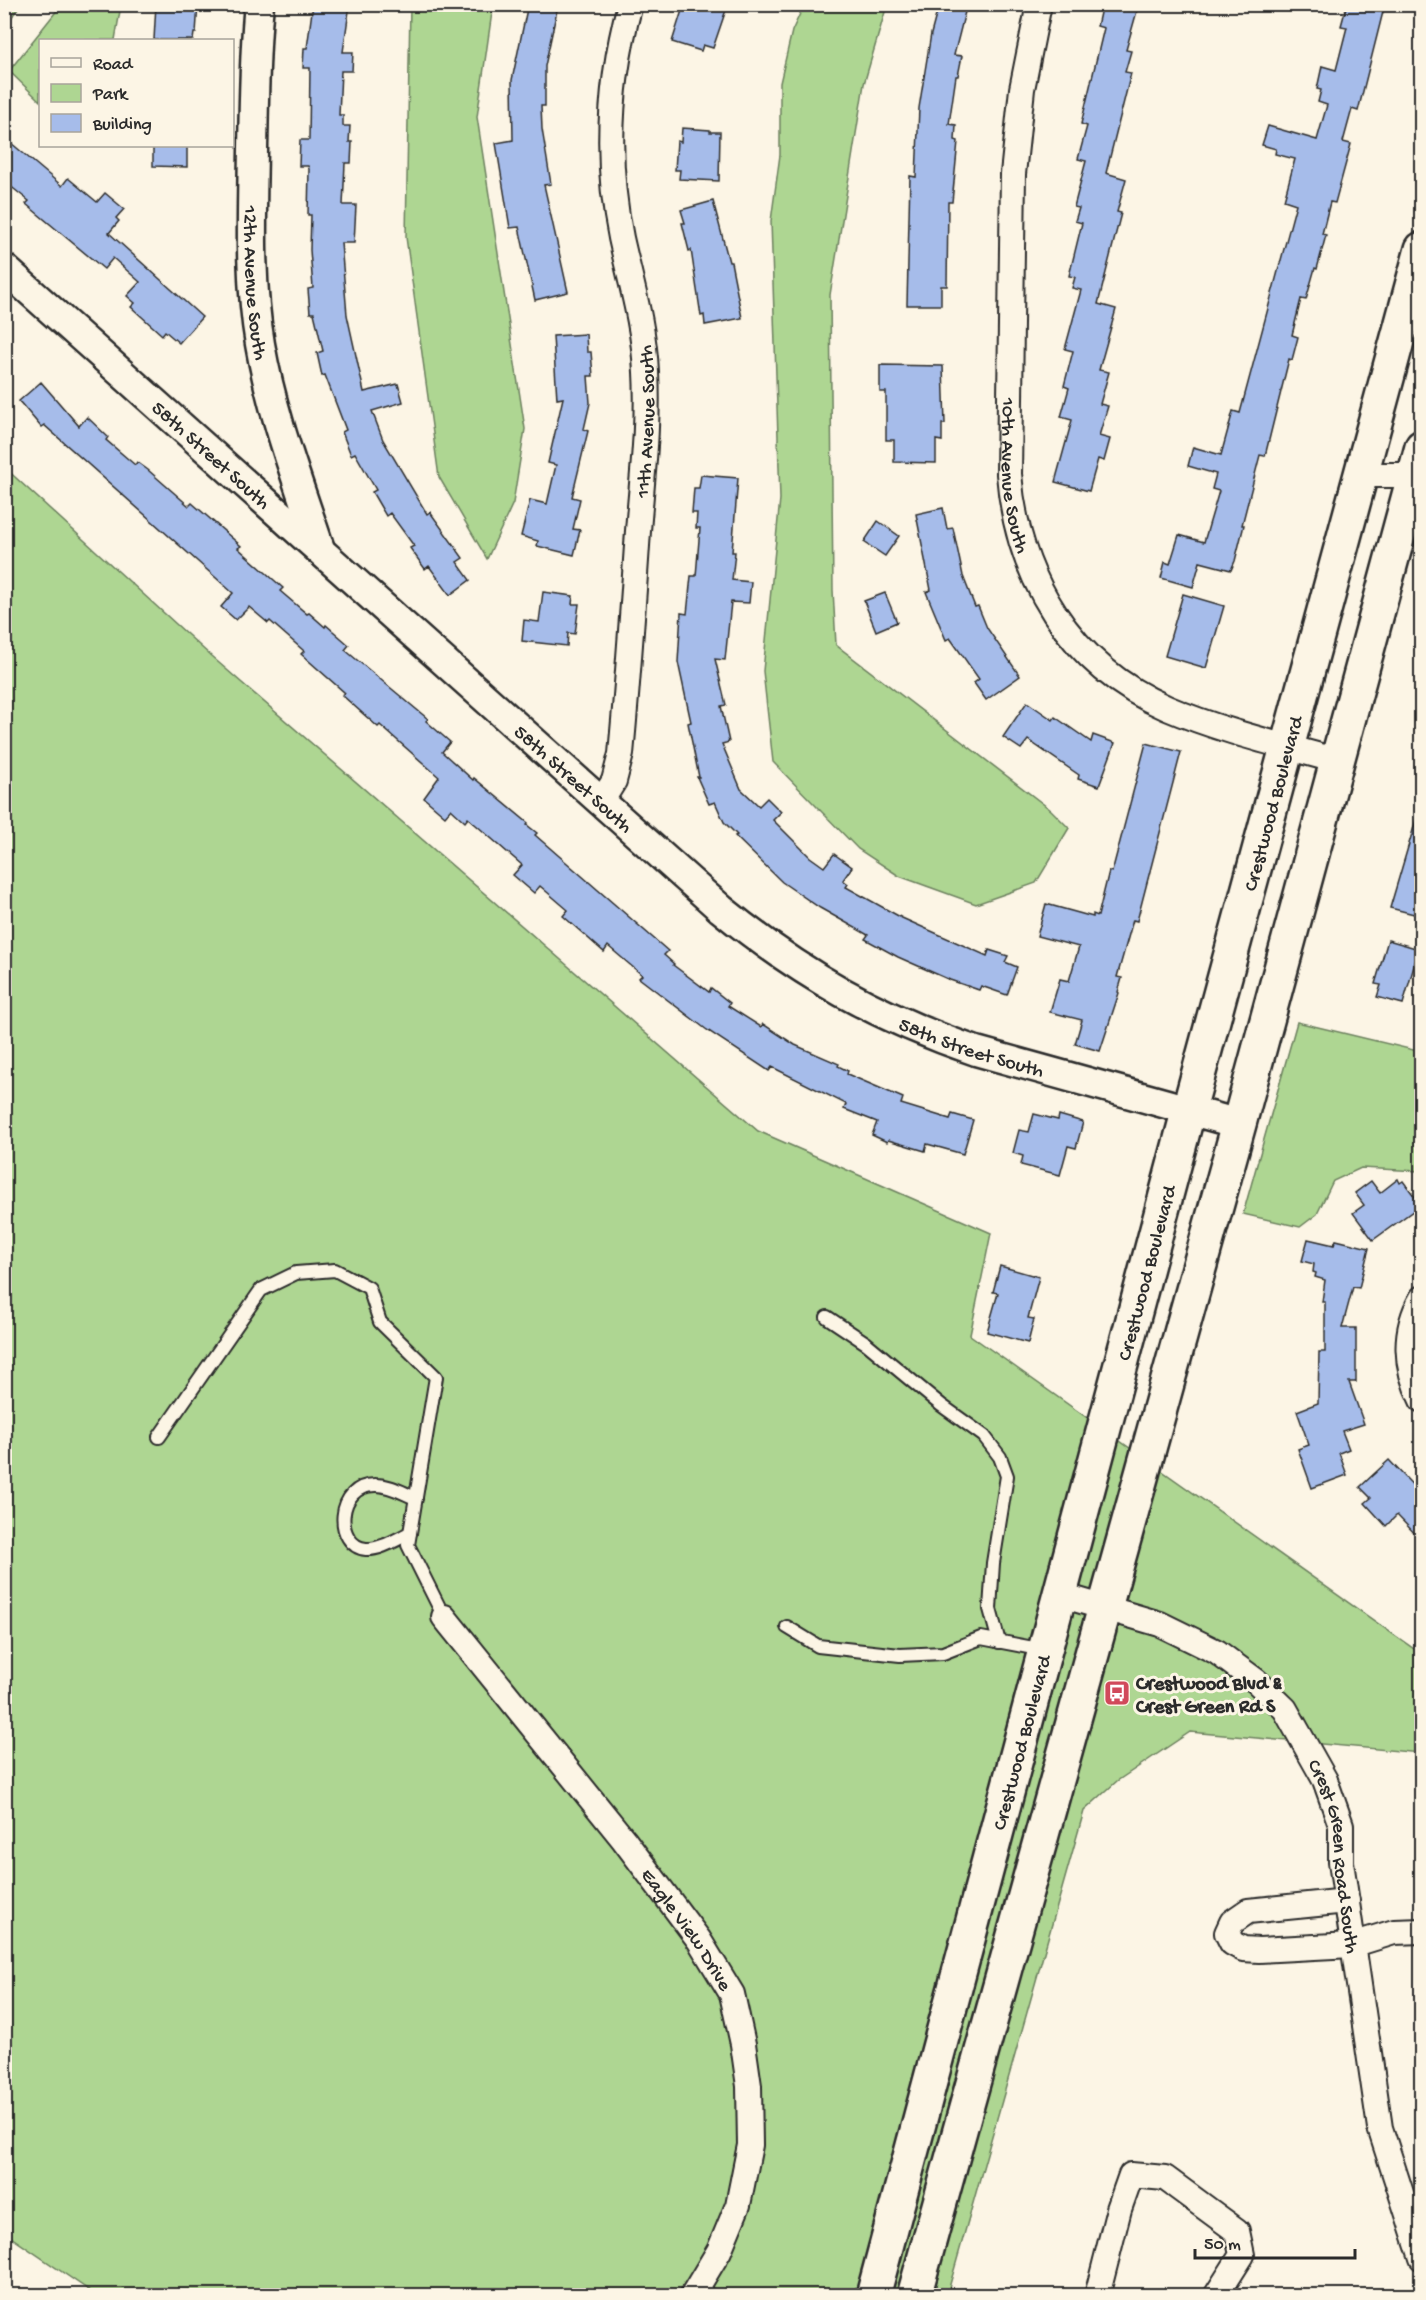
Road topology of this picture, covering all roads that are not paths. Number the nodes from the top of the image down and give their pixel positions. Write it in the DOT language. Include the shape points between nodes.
graph roads {
  1 [pos="259,4"];
  2 [pos="630,4"];
  3 [pos="1039,4"];
  4 [pos="1422,249"];
  5 [pos="4,268"];
  6 [pos="1419,465"];
  7 [pos="1360,475"];
  8 [pos="320,551"];
  9 [pos="1287,747"];
  10 [pos="1338,761"];
  11 [pos="601,802"];
  12 [pos="1189,1109"];
  13 [pos="1239,1124"];
  14 [pos="1422,1298"];
  15 [pos="827,1317"];
  16 [pos="1422,1400"];
  17 [pos="159,1437"];
  18 [pos="416,1498"];
  19 [pos="410,1533"];
  20 [pos="1061,1595"];
  21 [pos="1105,1607"];
  22 [pos="444,1617"];
  23 [pos="787,1627"];
  24 [pos="999,1642"];
  25 [pos="1045,1650"];
  26 [pos="1347,1901"];
  27 [pos="1422,1931"];
  28 [pos="1352,1945"];
  29 [pos="1422,2258"];
  30 [pos="692,2295"];
  31 [pos="873,2295"];
  32 [pos="914,2295"];
  33 [pos="1097,2295"];
  34 [pos="1216,2295"];
  1 -- 8 [label="street, 12th Avenue South" via="251,251 255,314 266,377"];
  2 -- 11 [label="street, 11th Avenue South" via="612,102 611,171 621,238 640,318 647,406 621,754 614,781"];
  3 -- 9 [label="street, 10th Avenue South" via="1022,89 1013,174 1009,474 1011,501 1024,553 1061,624 1119,680 1166,707"];
  4 -- 7 [label="main road, Crestwood Boulevard"];
  5 -- 8 [label="street, 58th Street South"];
  6 -- 7 [label="street"];
  6 -- 10 [label="main road"];
  7 -- 9 [label="main road, Crestwood Boulevard"];
  8 -- 11 [label="street, 58th Street South"];
  9 -- 10 [label="street, 10th Avenue South"];
  9 -- 12 [label="main road, Crestwood Boulevard"];
  10 -- 13 [label="main road"];
  11 -- 12 [label="street, 58th Street South" via="751,933 851,999 975,1051"];
  12 -- 13 [label="street, 58th Street South"];
  12 -- 20 [label="main road, Crestwood Boulevard"];
  13 -- 21 [label="main road"];
  14 -- 16 [label="street" via="1411,1325 1408,1361"];
  15 -- 24 [label="lane" via="984,1436 1000,1457 1007,1476 990,1609"];
  17 -- 18 [label="lane" via="261,1290 296,1273 335,1270 369,1288 380,1322 436,1377"];
  18 -- 19 [label="lane"];
  18 -- 19 [label="lane" via="389,1487 357,1488 343,1515 352,1543 365,1549"];
  19 -- 22 [label="lane" via="408,1545"];
  20 -- 21 [label="street, Crest Green Road South"];
  20 -- 25 [label="main road, Crestwood Boulevard"];
  21 -- 26 [label="street, Crest Green Road South" via="1160,1624 1217,1652 1286,1709 1324,1780 1341,1825"];
  21 -- 32 [label="main road"];
  22 -- 30 [label="street, Eagle View Drive" via="624,1840 699,1940 732,1994 749,2086 750,2145 738,2205 719,2251"];
  23 -- 24 [label="lane" via="818,1647 900,1655 943,1653 981,1638"];
  24 -- 25 [label="lane"];
  25 -- 31 [label="main road, Crestwood Boulevard"];
  26 -- 28 [label="street, Crest Green Road South"];
  26 -- 28 [label="street" via="1248,1911 1232,1922 1227,1933 1232,1943 1243,1950"];
  27 -- 28 [label="street" via="1394,1932"];
  28 -- 29 [label="street, Crest Green Road South" via="1380,2128"];
  33 -- 34 [label="street" via="1131,2175 1165,2178 1237,2231 1242,2255"];
}
